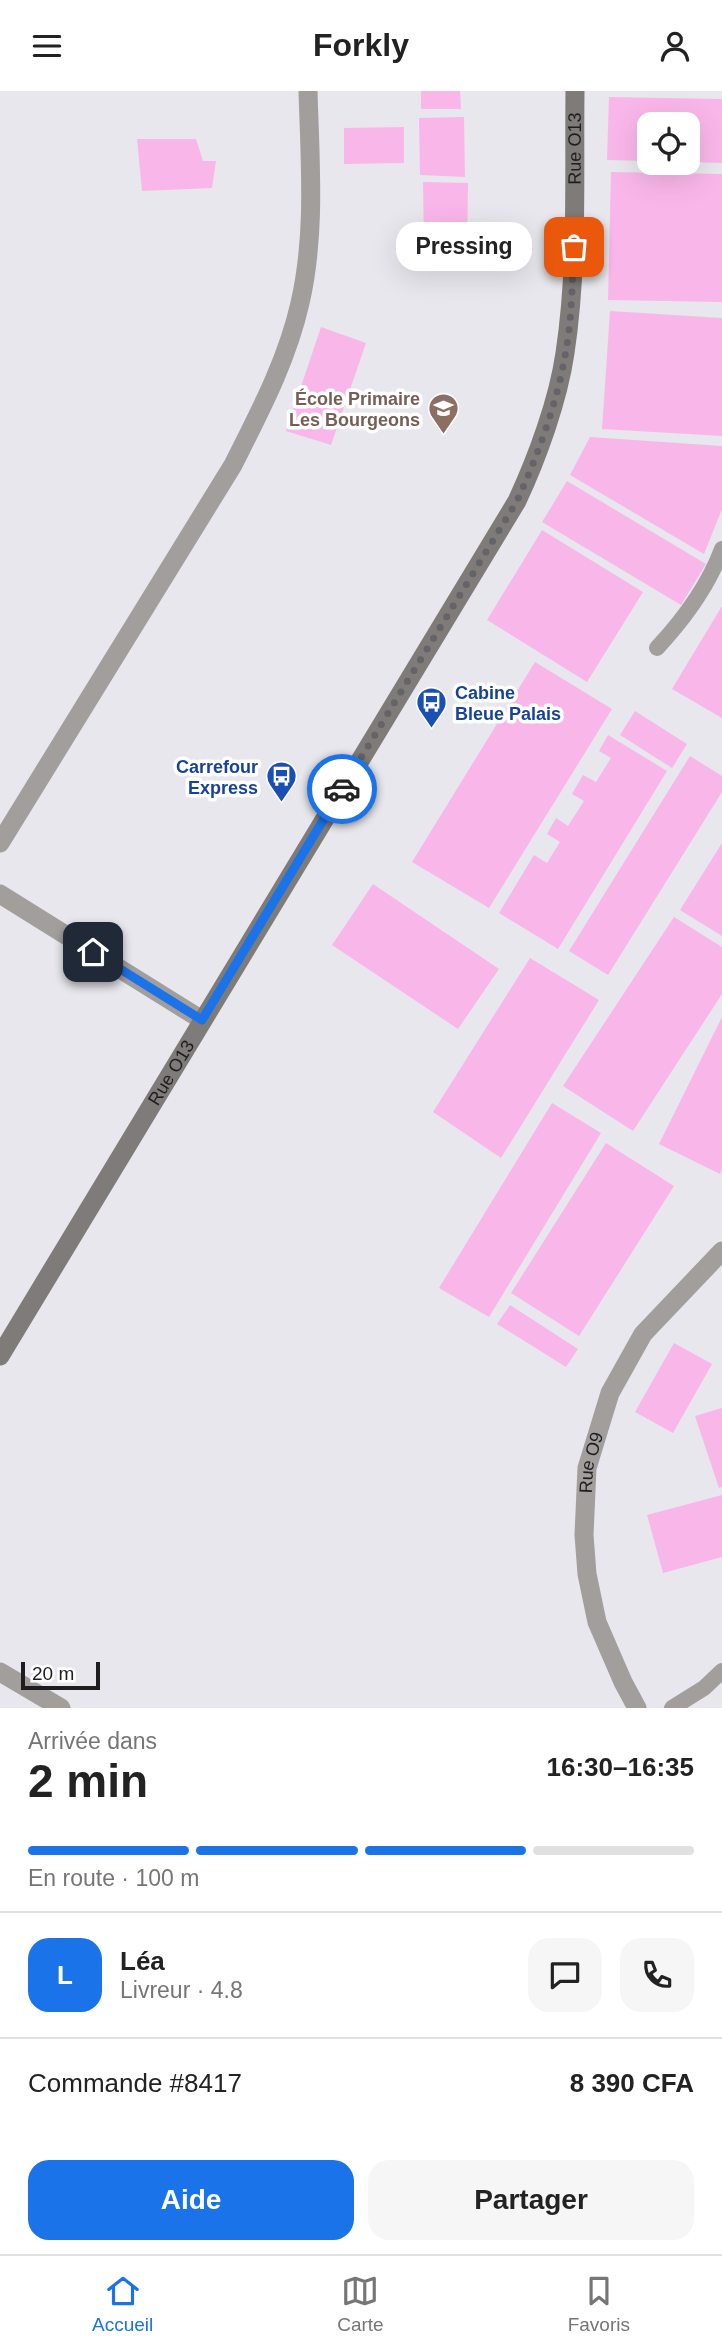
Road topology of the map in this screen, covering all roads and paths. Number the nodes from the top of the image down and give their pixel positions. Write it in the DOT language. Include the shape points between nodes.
graph roads {
  1 [pos="308,91"];
  2 [pos="575,91"];
  3 [pos="722,549"];
  4 [pos="657,648"];
  5 [pos="0,843"];
  6 [pos="0,894"];
  7 [pos="202,1020"];
  8 [pos="722,1251"];
  9 [pos="0,1356"];
  10 [pos="722,1671"];
  11 [pos="0,1672"];
  12 [pos="61,1708"];
  13 [pos="637,1708"];
  14 [pos="672,1708"];
  1 -- 5 [label="street" via="308,258 300,304 269,391 233,465"];
  2 -- 7 [label="main road, Rue O13" via="571,303 565,356 537,459 505,521"];
  3 -- 4 [label="lane" via="697,600"];
  6 -- 7 [label="street"];
  7 -- 9 [label="main road, Rue O13"];
  8 -- 13 [label="street, Rue O9" via="643,1334 610,1393 587,1468 584,1535 589,1586 597,1622"];
  10 -- 14 [label="lane"];
  11 -- 12 [label="street"];
}
